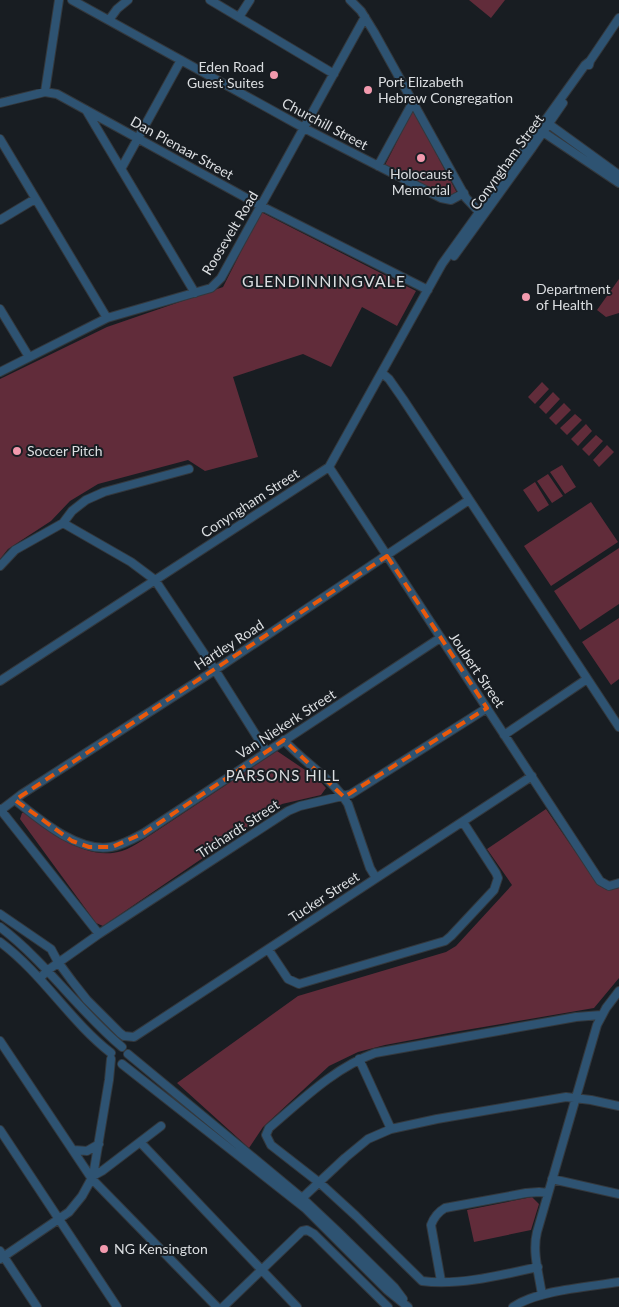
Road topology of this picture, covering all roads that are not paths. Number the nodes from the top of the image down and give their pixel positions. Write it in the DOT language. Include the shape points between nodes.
graph roads {
  1 [pos="59,0"];
  2 [pos="72,0"];
  3 [pos="128,0"];
  4 [pos="210,0"];
  5 [pos="250,0"];
  6 [pos="350,0"];
  7 [pos="239,17"];
  8 [pos="365,17"];
  9 [pos="109,20"];
  10 [pos="618,23"];
  11 [pos="181,60"];
  12 [pos="334,74"];
  13 [pos="45,92"];
  14 [pos="413,102"];
  15 [pos="0,103"];
  16 [pos="85,109"];
  17 [pos="547,123"];
  18 [pos="304,128"];
  19 [pos="541,130"];
  20 [pos="139,138"];
  21 [pos="0,139"];
  22 [pos="378,166"];
  23 [pos="121,169"];
  24 [pos="619,174"];
  25 [pos="619,183"];
  26 [pos="464,193"];
  27 [pos="35,199"];
  28 [pos="261,206"];
  29 [pos="481,211"];
  30 [pos="0,220"];
  31 [pos="428,290"];
  32 [pos="195,293"];
  33 [pos="0,309"];
  34 [pos="107,318"];
  35 [pos="30,357"];
  36 [pos="0,372"];
  37 [pos="382,373"];
  38 [pos="329,467"];
  39 [pos="189,469"];
  40 [pos="469,500"];
  41 [pos="63,523"];
  42 [pos="387,556"];
  43 [pos="0,566"];
  44 [pos="155,580"];
  45 [pos="440,638"];
  46 [pos="214,670"];
  47 [pos="587,679"];
  48 [pos="0,681"];
  49 [pos="487,708"];
  50 [pos="619,727"];
  51 [pos="504,735"];
  52 [pos="284,740"];
  53 [pos="266,751"];
  54 [pos="532,776"];
  55 [pos="344,797"];
  56 [pos="15,800"];
  57 [pos="1,810"];
  58 [pos="463,822"];
  59 [pos="376,878"];
  60 [pos="619,883"];
  61 [pos="0,914"];
  62 [pos="0,927"];
  63 [pos="99,934"];
  64 [pos="0,942"];
  65 [pos="268,949"];
  66 [pos="58,962"];
  67 [pos="48,970"];
  68 [pos="40,978"];
  69 [pos="619,991"];
  70 [pos="601,1015"];
  71 [pos="0,1042"];
  72 [pos="125,1051"];
  73 [pos="111,1056"];
  74 [pos="359,1059"];
  75 [pos="119,1066"];
  76 [pos="109,1080"];
  77 [pos="575,1097"];
  78 [pos="619,1106"];
  79 [pos="161,1126"];
  80 [pos="391,1129"];
  81 [pos="1,1134"];
  82 [pos="140,1142"];
  83 [pos="99,1144"];
  84 [pos="74,1150"];
  85 [pos="92,1177"];
  86 [pos="552,1179"];
  87 [pos="319,1182"];
  88 [pos="548,1193"];
  89 [pos="619,1194"];
  90 [pos="300,1200"];
  91 [pos="60,1220"];
  92 [pos="1,1256"];
  93 [pos="538,1267"];
  94 [pos="262,1270"];
  95 [pos="442,1281"];
  96 [pos="619,1282"];
  97 [pos="542,1295"];
  98 [pos="407,1306"];
  99 [pos="37,1307"];
  100 [pos="117,1307"];
  101 [pos="217,1307"];
  102 [pos="223,1307"];
  103 [pos="297,1307"];
  104 [pos="388,1307"];
  105 [pos="513,1307"];
  1 -- 13 [label="street"];
  2 -- 9 [label="street, Churchill Street"];
  3 -- 9 [label="street"];
  4 -- 7 [label="street"];
  5 -- 7 [label="street"];
  6 -- 8 [label="street"];
  7 -- 12 [label="street"];
  8 -- 12 [label="street, Roosevelt Road"];
  8 -- 14 [label="street"];
  9 -- 11 [label="street, Churchill Street"];
  10 -- 17 [label="street, Conyngham Street"];
  11 -- 18 [label="street, Churchill Street"];
  11 -- 20 [label="street"];
  12 -- 18 [label="street, Roosevelt Road"];
  13 -- 15 [label="street"];
  13 -- 16 [label="street, Dan Pienaar Street" via="57,94"];
  14 -- 22 [label="street"];
  14 -- 26 [label="street"];
  16 -- 20 [label="street, Dan Pienaar Street"];
  16 -- 23 [label="street"];
  17 -- 19 [label="street, Conyngham Street"];
  17 -- 24 [label="street"];
  18 -- 22 [label="street, Churchill Street"];
  18 -- 28 [label="street, Roosevelt Road"];
  19 -- 25 [label="street"];
  19 -- 29 [label="street, Conyngham Street"];
  20 -- 23 [label="street"];
  20 -- 28 [label="street, Dan Pienaar Street"];
  21 -- 27 [label="street"];
  22 -- 26 [label="street, Churchill Street" via="446,200"];
  23 -- 32 [label="street"];
  26 -- 29 [label="street"];
  27 -- 30 [label="street"];
  27 -- 34 [label="street"];
  28 -- 31 [label="street, Dan Pienaar Street"];
  28 -- 32 [label="street, Roosevelt Road" via="221,278 211,288"];
  29 -- 31 [label="street, Conyngham Street"];
  31 -- 37 [label="street, Conyngham Street"];
  32 -- 34 [label="street, Roosevelt Road"];
  33 -- 35 [label="street"];
  34 -- 35 [label="street, Roosevelt Road"];
  35 -- 36 [label="street, Roosevelt Road"];
  37 -- 38 [label="street, Conyngham Street"];
  37 -- 40 [label="street" via="403,399"];
  38 -- 42 [label="street, Joubert Street"];
  38 -- 44 [label="street, Conyngham Street"];
  39 -- 41 [label="street" via="94,496 78,505"];
  40 -- 42 [label="street, Hartley Road"];
  40 -- 47 [label="street"];
  41 -- 43 [label="street" via="15,550"];
  41 -- 44 [label="street" via="131,562"];
  42 -- 45 [label="street, Joubert Street"];
  42 -- 46 [label="street, Hartley Road"];
  44 -- 46 [label="street"];
  44 -- 48 [label="street, Conyngham Street"];
  45 -- 49 [label="street, Joubert Street"];
  45 -- 52 [label="street, Van Niekerk Street"];
  46 -- 53 [label="street"];
  46 -- 56 [label="street, Hartley Road"];
  47 -- 50 [label="street"];
  47 -- 51 [label="street"];
  49 -- 51 [label="street, Joubert Street"];
  49 -- 55 [label="street, Trichardt Street"];
  51 -- 54 [label="street, Joubert Street"];
  52 -- 53 [label="street, Van Niekerk Street"];
  52 -- 55 [label="street"];
  53 -- 56 [label="street, Van Niekerk Street" via="144,833 112,847 89,847 72,841"];
  54 -- 58 [label="street, Tucker Street"];
  54 -- 60 [label="street, Joubert Street" via="600,880 607,885"];
  55 -- 59 [label="street"];
  55 -- 63 [label="street, Trichardt Street" via="288,811"];
  56 -- 57 [label="street, Hartley Road"];
  57 -- 63 [label="street"];
  58 -- 59 [label="street, Tucker Street"];
  58 -- 65 [label="street" via="498,878 494,890 445,940 299,984 288,979"];
  59 -- 65 [label="street, Tucker Street"];
  61 -- 66 [label="street" via="51,949"];
  62 -- 67 [label="street"];
  63 -- 66 [label="street, Trichardt Street"];
  64 -- 68 [label="street"];
  65 -- 66 [label="street, Tucker Street" via="138,1035 130,1037 120,1033 87,1000"];
  66 -- 67 [label="street, Trichardt Street"];
  67 -- 68 [label="street, Trichardt Street"];
  67 -- 72 [label="street" via="91,1020"];
  68 -- 73 [label="street"];
  69 -- 70 [label="street"];
  70 -- 74 [label="street" via="403,1047"];
  70 -- 77 [label="street"];
  71 -- 84 [label="street"];
  72 -- 73 [label="street" via="116,1047"];
  72 -- 75 [label="street" via="126,1061"];
  72 -- 90 [label="street"];
  73 -- 75 [label="street"];
  73 -- 76 [label="street"];
  74 -- 80 [label="street"];
  74 -- 87 [label="street" via="340,1070 291,1110 269,1128 266,1135 271,1145"];
  75 -- 76 [label="street"];
  75 -- 90 [label="street" via="132,1071"];
  76 -- 83 [label="street"];
  77 -- 78 [label="street"];
  77 -- 80 [label="street"];
  77 -- 86 [label="street"];
  79 -- 82 [label="street"];
  80 -- 87 [label="street" via="368,1139"];
  81 -- 91 [label="street"];
  82 -- 85 [label="street"];
  82 -- 94 [label="street"];
  83 -- 84 [label="street" via="86,1151"];
  83 -- 85 [label="street"];
  84 -- 85 [label="street"];
  85 -- 91 [label="street" via="76,1205"];
  85 -- 101 [label="street"];
  86 -- 88 [label="street"];
  86 -- 89 [label="street"];
  87 -- 90 [label="street"];
  87 -- 95 [label="street" via="419,1279"];
  88 -- 93 [label="street" via="535,1241"];
  88 -- 95 [label="street" via="526,1193 440,1211 433,1220 431,1232"];
  90 -- 98 [label="street" via="387,1290"];
  91 -- 92 [label="street"];
  91 -- 100 [label="street"];
  92 -- 99 [label="street"];
  93 -- 95 [label="street" via="482,1278"];
  93 -- 97 [label="street"];
  94 -- 102 [label="street"];
  94 -- 103 [label="street"];
  94 -- 104 [label="street" via="305,1230 309,1230"];
  96 -- 97 [label="street"];
  97 -- 105 [label="street"];
}
